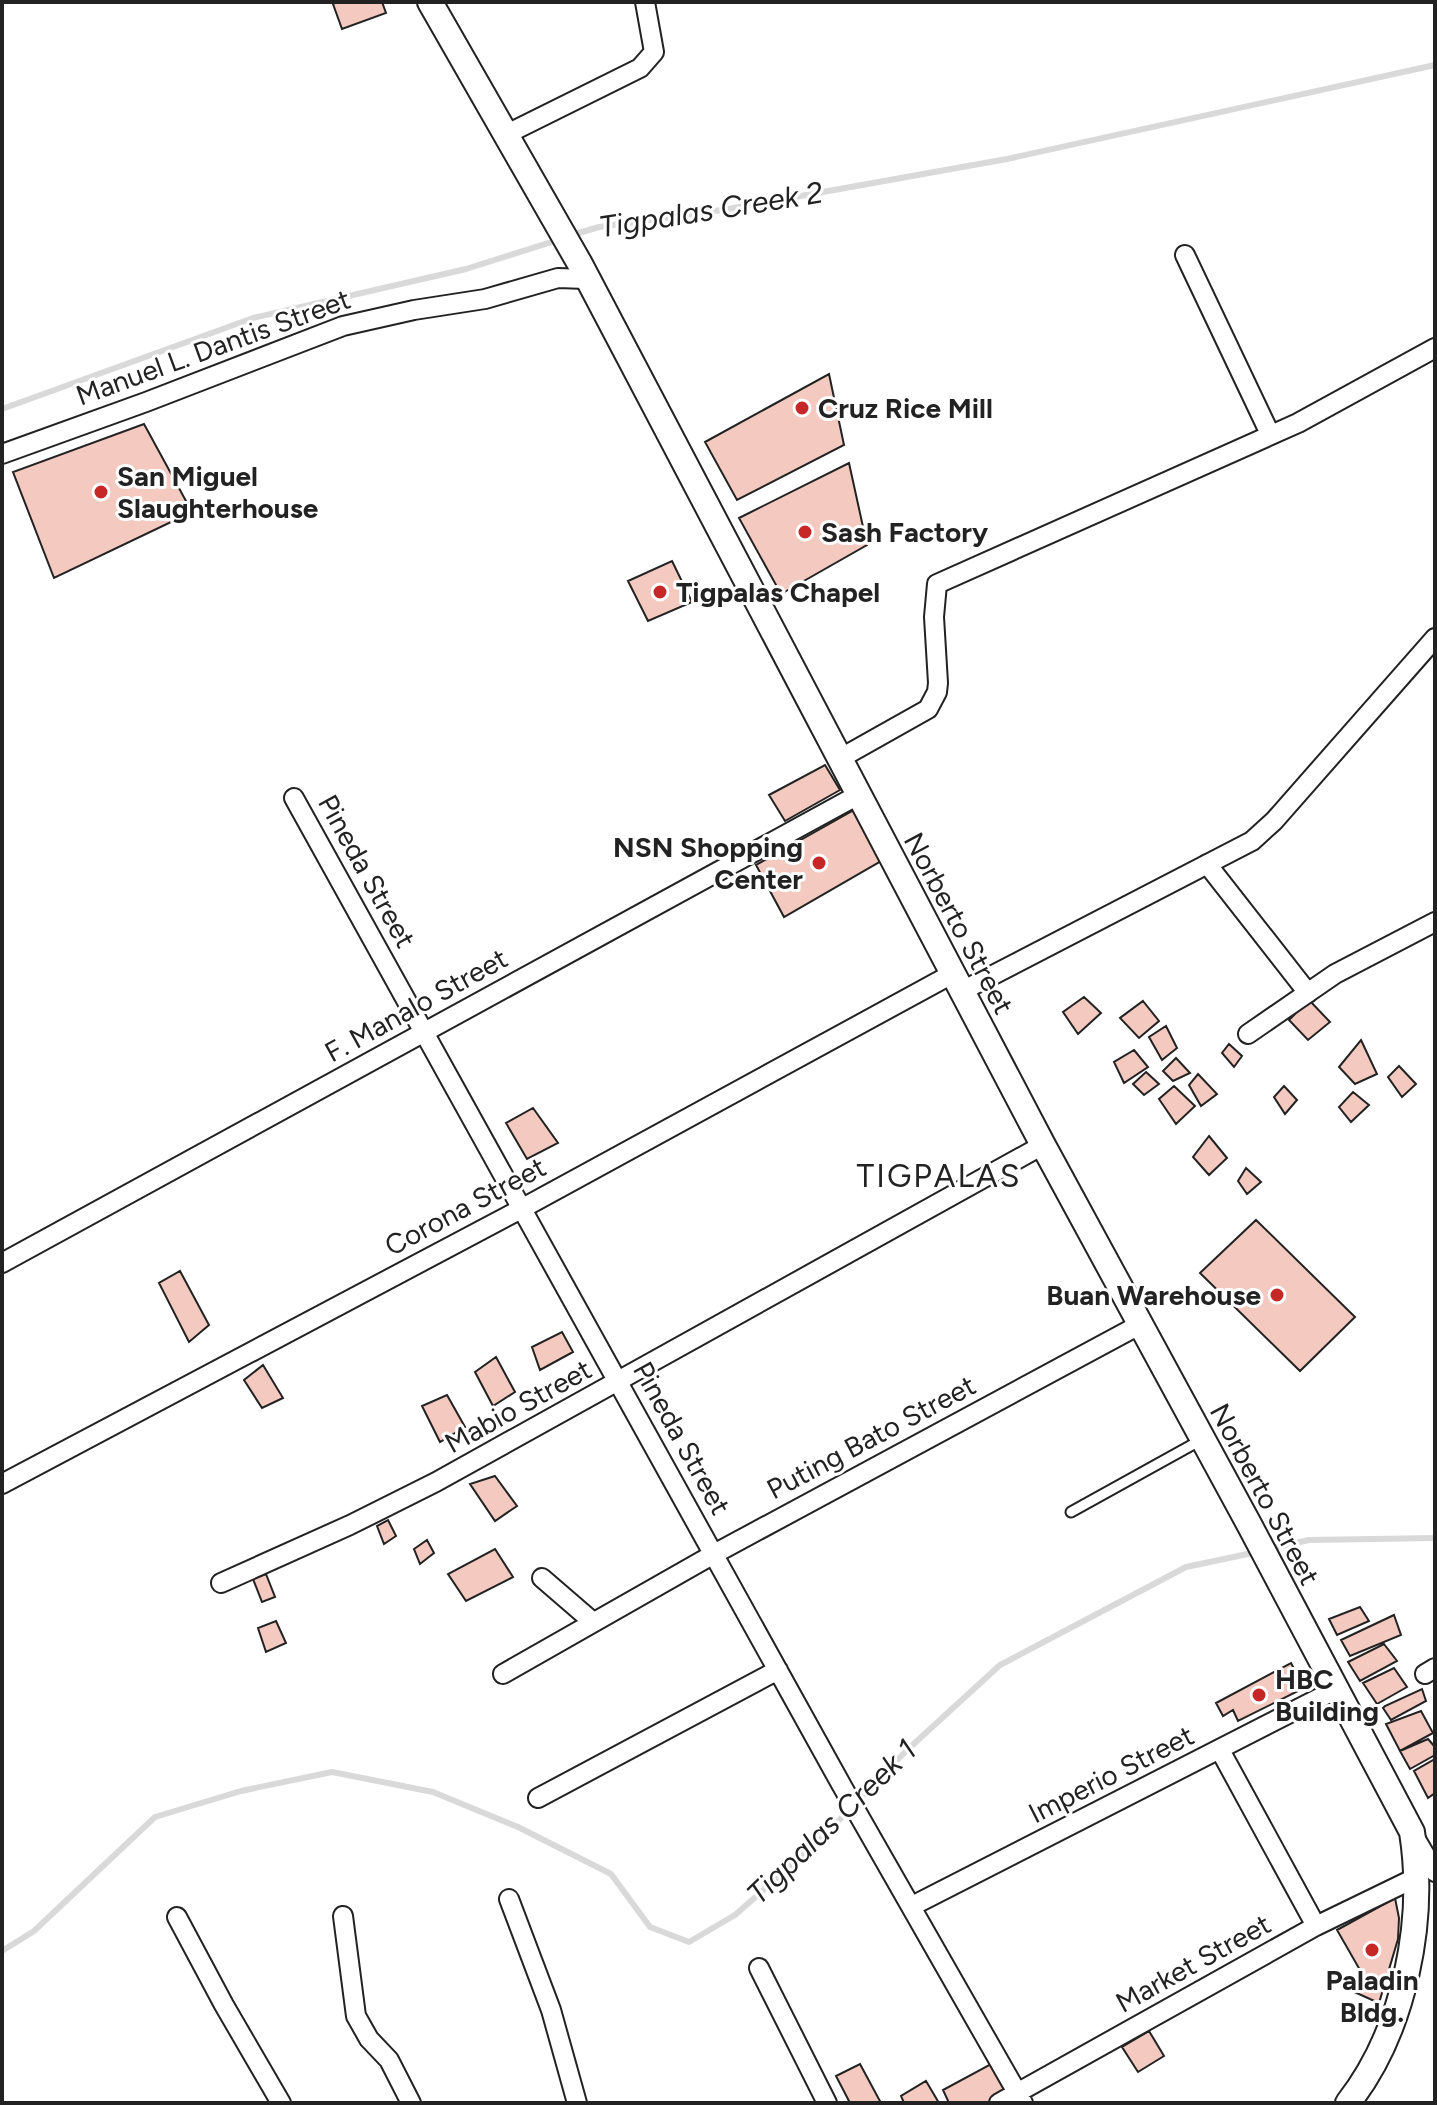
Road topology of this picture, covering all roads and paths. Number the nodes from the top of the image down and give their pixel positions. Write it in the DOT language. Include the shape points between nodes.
graph roads {
  1 [pos="430,2"];
  2 [pos="645,2"];
  3 [pos="505,135"];
  4 [pos="1185,255"];
  5 [pos="583,272"];
  6 [pos="1435,348"];
  7 [pos="1270,434"];
  8 [pos="2,454"];
  9 [pos="1435,638"];
  10 [pos="839,759"];
  11 [pos="858,795"];
  12 [pos="294,798"];
  13 [pos="1207,864"];
  14 [pos="1435,922"];
  15 [pos="957,982"];
  16 [pos="1308,993"];
  17 [pos="424,1032"];
  18 [pos="1248,1034"];
  19 [pos="1043,1145"];
  20 [pos="521,1209"];
  21 [pos="2,1263"];
  22 [pos="1141,1324"];
  23 [pos="619,1381"];
  24 [pos="1202,1439"];
  25 [pos="2,1484"];
  26 [pos="1071,1512"];
  27 [pos="714,1554"];
  28 [pos="542,1578"];
  29 [pos="221,1583"];
  30 [pos="593,1622"];
  31 [pos="778,1670"];
  32 [pos="503,1674"];
  33 [pos="1335,1690"];
  34 [pos="1220,1750"];
  35 [pos="538,1798"];
  36 [pos="1426,1874"];
  37 [pos="509,1899"];
  38 [pos="912,1906"];
  39 [pos="343,1916"];
  40 [pos="177,1917"];
  41 [pos="1316,1926"];
  42 [pos="759,1968"];
  43 [pos="1020,2098"];
  44 [pos="281,2103"];
  45 [pos="411,2103"];
  46 [pos="577,2103"];
  47 [pos="827,2103"];
  48 [pos="999,2103"];
  49 [pos="1348,2103"];
  1 -- 3 [label="main road, Norberto Street"];
  2 -- 3 [label="street" via="654,52 640,68"];
  3 -- 5 [label="main road, Norberto Street"];
  4 -- 7 [label="street"];
  5 -- 8 [label="street, Manuel L. Dantis Street" via="485,299 343,326"];
  5 -- 10 [label="main road, Norberto Street"];
  6 -- 7 [label="street"];
  7 -- 10 [label="street" via="937,584 938,683 928,709"];
  9 -- 13 [label="street, Corona Street" via="1274,821 1252,841"];
  10 -- 11 [label="main road, Norberto Street"];
  11 -- 15 [label="main road, Norberto Street"];
  11 -- 17 [label="street, F. Manalo Street"];
  12 -- 17 [label="street, Pineda Street"];
  13 -- 15 [label="street, Corona Street"];
  13 -- 16 [label="street"];
  14 -- 16 [label="street"];
  15 -- 19 [label="main road, Norberto Street"];
  15 -- 20 [label="street, Corona Street"];
  16 -- 18 [label="street"];
  17 -- 20 [label="street, Pineda Street"];
  17 -- 21 [label="street, F. Manalo Street"];
  19 -- 22 [label="main road, Norberto Street"];
  19 -- 23 [label="street, Mabio Street"];
  20 -- 23 [label="street, Pineda Street"];
  20 -- 25 [label="street, Corona Street"];
  22 -- 24 [label="main road, Norberto Street"];
  22 -- 27 [label="street, Puting Bato Street"];
  23 -- 27 [label="street, Pineda Street"];
  23 -- 29 [label="street, Mabio Street" via="436,1482"];
  24 -- 26 [label="lane"];
  24 -- 33 [label="main road, Norberto Street"];
  27 -- 30 [label="street, Puting Bato Street"];
  27 -- 31 [label="street, Pineda Street"];
  28 -- 30 [label="street"];
  30 -- 32 [label="street, Puting Bato Street"];
  31 -- 35 [label="street"];
  31 -- 38 [label="street, Pineda Street"];
  33 -- 34 [label="street, Imperio Street"];
  33 -- 36 [label="main road, Norberto Street" via="1412,1832"];
  34 -- 38 [label="street, Imperio Street"];
  34 -- 41 [label="street"];
  36 -- 41 [label="street, Market Street"];
  36 -- 49 [label="main road" via="1399,2000 1371,2066"];
  37 -- 46 [label="street" via="551,2010"];
  38 -- 43 [label="street, Pineda Street"];
  39 -- 45 [label="street" via="356,2016 389,2060"];
  40 -- 44 [label="street"];
  41 -- 43 [label="street, Market Street"];
  42 -- 47 [label="street"];
  43 -- 48 [label="street, Market Street"];
}
